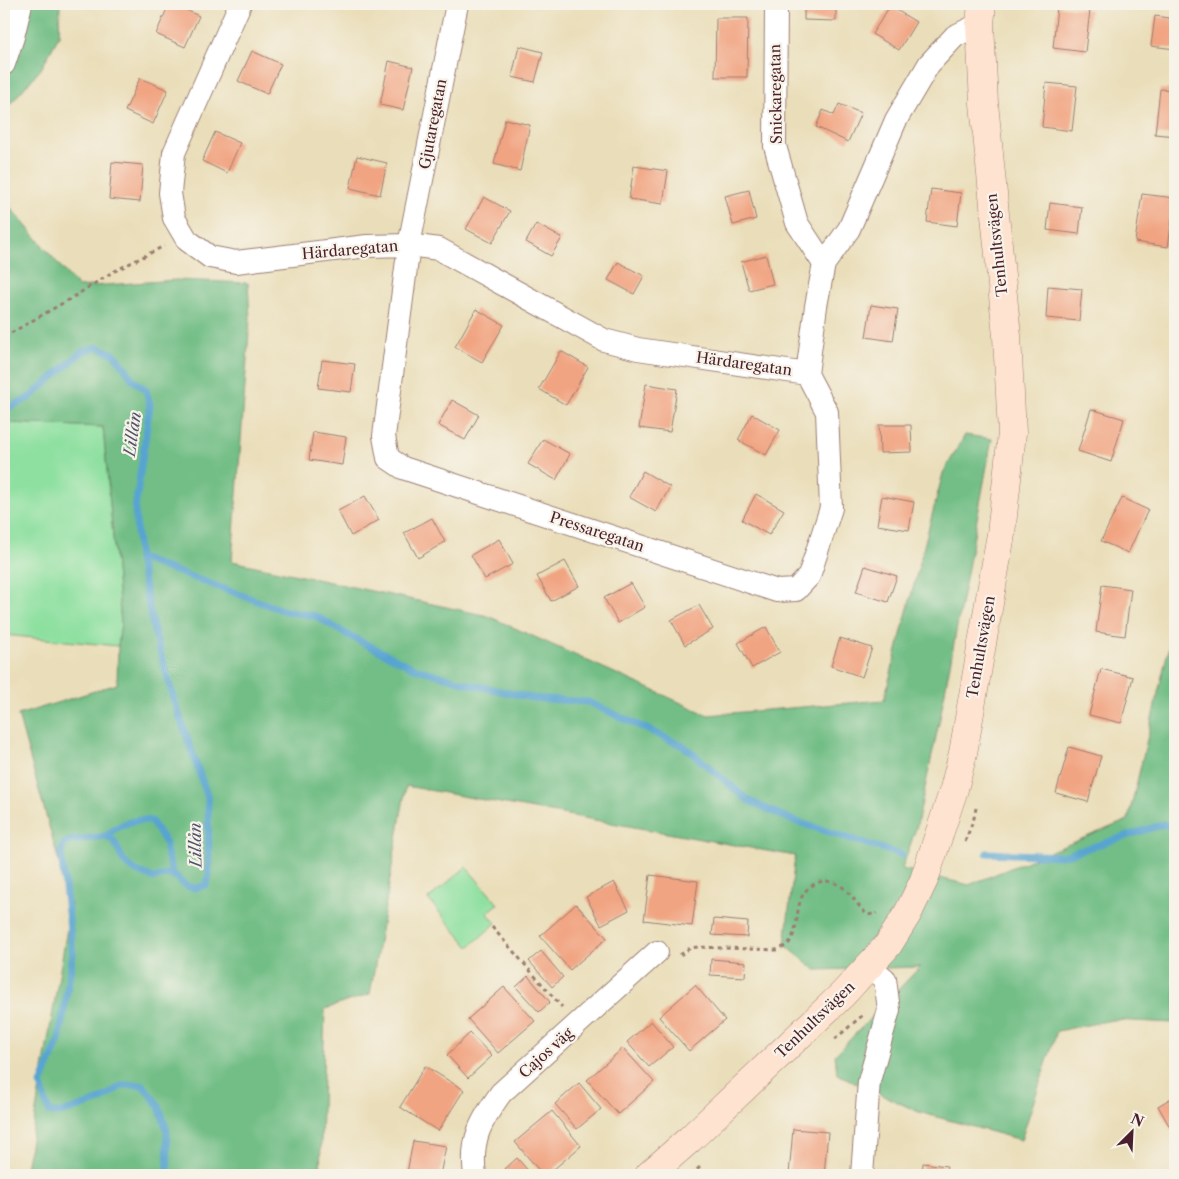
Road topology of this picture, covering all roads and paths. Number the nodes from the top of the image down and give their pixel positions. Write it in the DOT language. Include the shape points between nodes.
graph roads {
  1 [pos="20,4"];
  2 [pos="240,4"];
  3 [pos="457,4"];
  4 [pos="776,4"];
  5 [pos="981,14"];
  6 [pos="4,64"];
  7 [pos="184,235"];
  8 [pos="409,244"];
  9 [pos="824,264"];
  10 [pos="4,337"];
  11 [pos="807,374"];
  12 [pos="975,801"];
  13 [pos="964,846"];
  14 [pos="902,923"];
  15 [pos="492,927"];
  16 [pos="656,952"];
  17 [pos="869,966"];
  18 [pos="887,990"];
  19 [pos="577,1024"];
  20 [pos="829,1044"];
  21 [pos="702,1164"];
  22 [pos="475,1175"];
  23 [pos="649,1175"];
  24 [pos="691,1175"];
  25 [pos="862,1175"];
  1 -- 6 [label="street"];
  2 -- 7 [label="street, Härdaregatan" via="174,153 170,193 174,218"];
  3 -- 8 [label="street, Gjutaregatan"];
  4 -- 9 [label="street, Snickaregatan" via="775,146 797,223"];
  5 -- 9 [label="street" via="929,64 896,120 849,229"];
  5 -- 14 [label="street, Tenhultsvägen" via="984,112 1007,336 1012,433 1001,534 963,752 939,838 924,880"];
  7 -- 8 [label="street, Härdaregatan" via="210,257 236,262"];
  7 -- 10 [label="path" via="111,273"];
  8 -- 11 [label="street, Härdaregatan" via="439,249 604,340 638,349"];
  8 -- 11 [label="street, Pressaregatan" via="384,436 388,458 403,468 777,591 796,590 809,576 831,508 827,412"];
  9 -- 11 [label="street"];
  12 -- 13 [label="path" via="974,818"];
  14 -- 16 [label="path" via="883,912 868,915 846,889 823,881 801,896 793,934 784,948 698,947 690,948 675,960"];
  14 -- 17 [label="street, Tenhultsvägen"];
  15 -- 19 [label="path"];
  16 -- 19 [label="street, Cajos väg"];
  17 -- 18 [label="street" via="885,979"];
  17 -- 23 [label="street, Tenhultsvägen" via="830,1007"];
  18 -- 20 [label="path"];
  18 -- 25 [label="street" via="889,1010 868,1081"];
  19 -- 22 [label="street, Cajos väg" via="501,1093 484,1116 475,1139"];
  21 -- 24 [label="path"];
}
